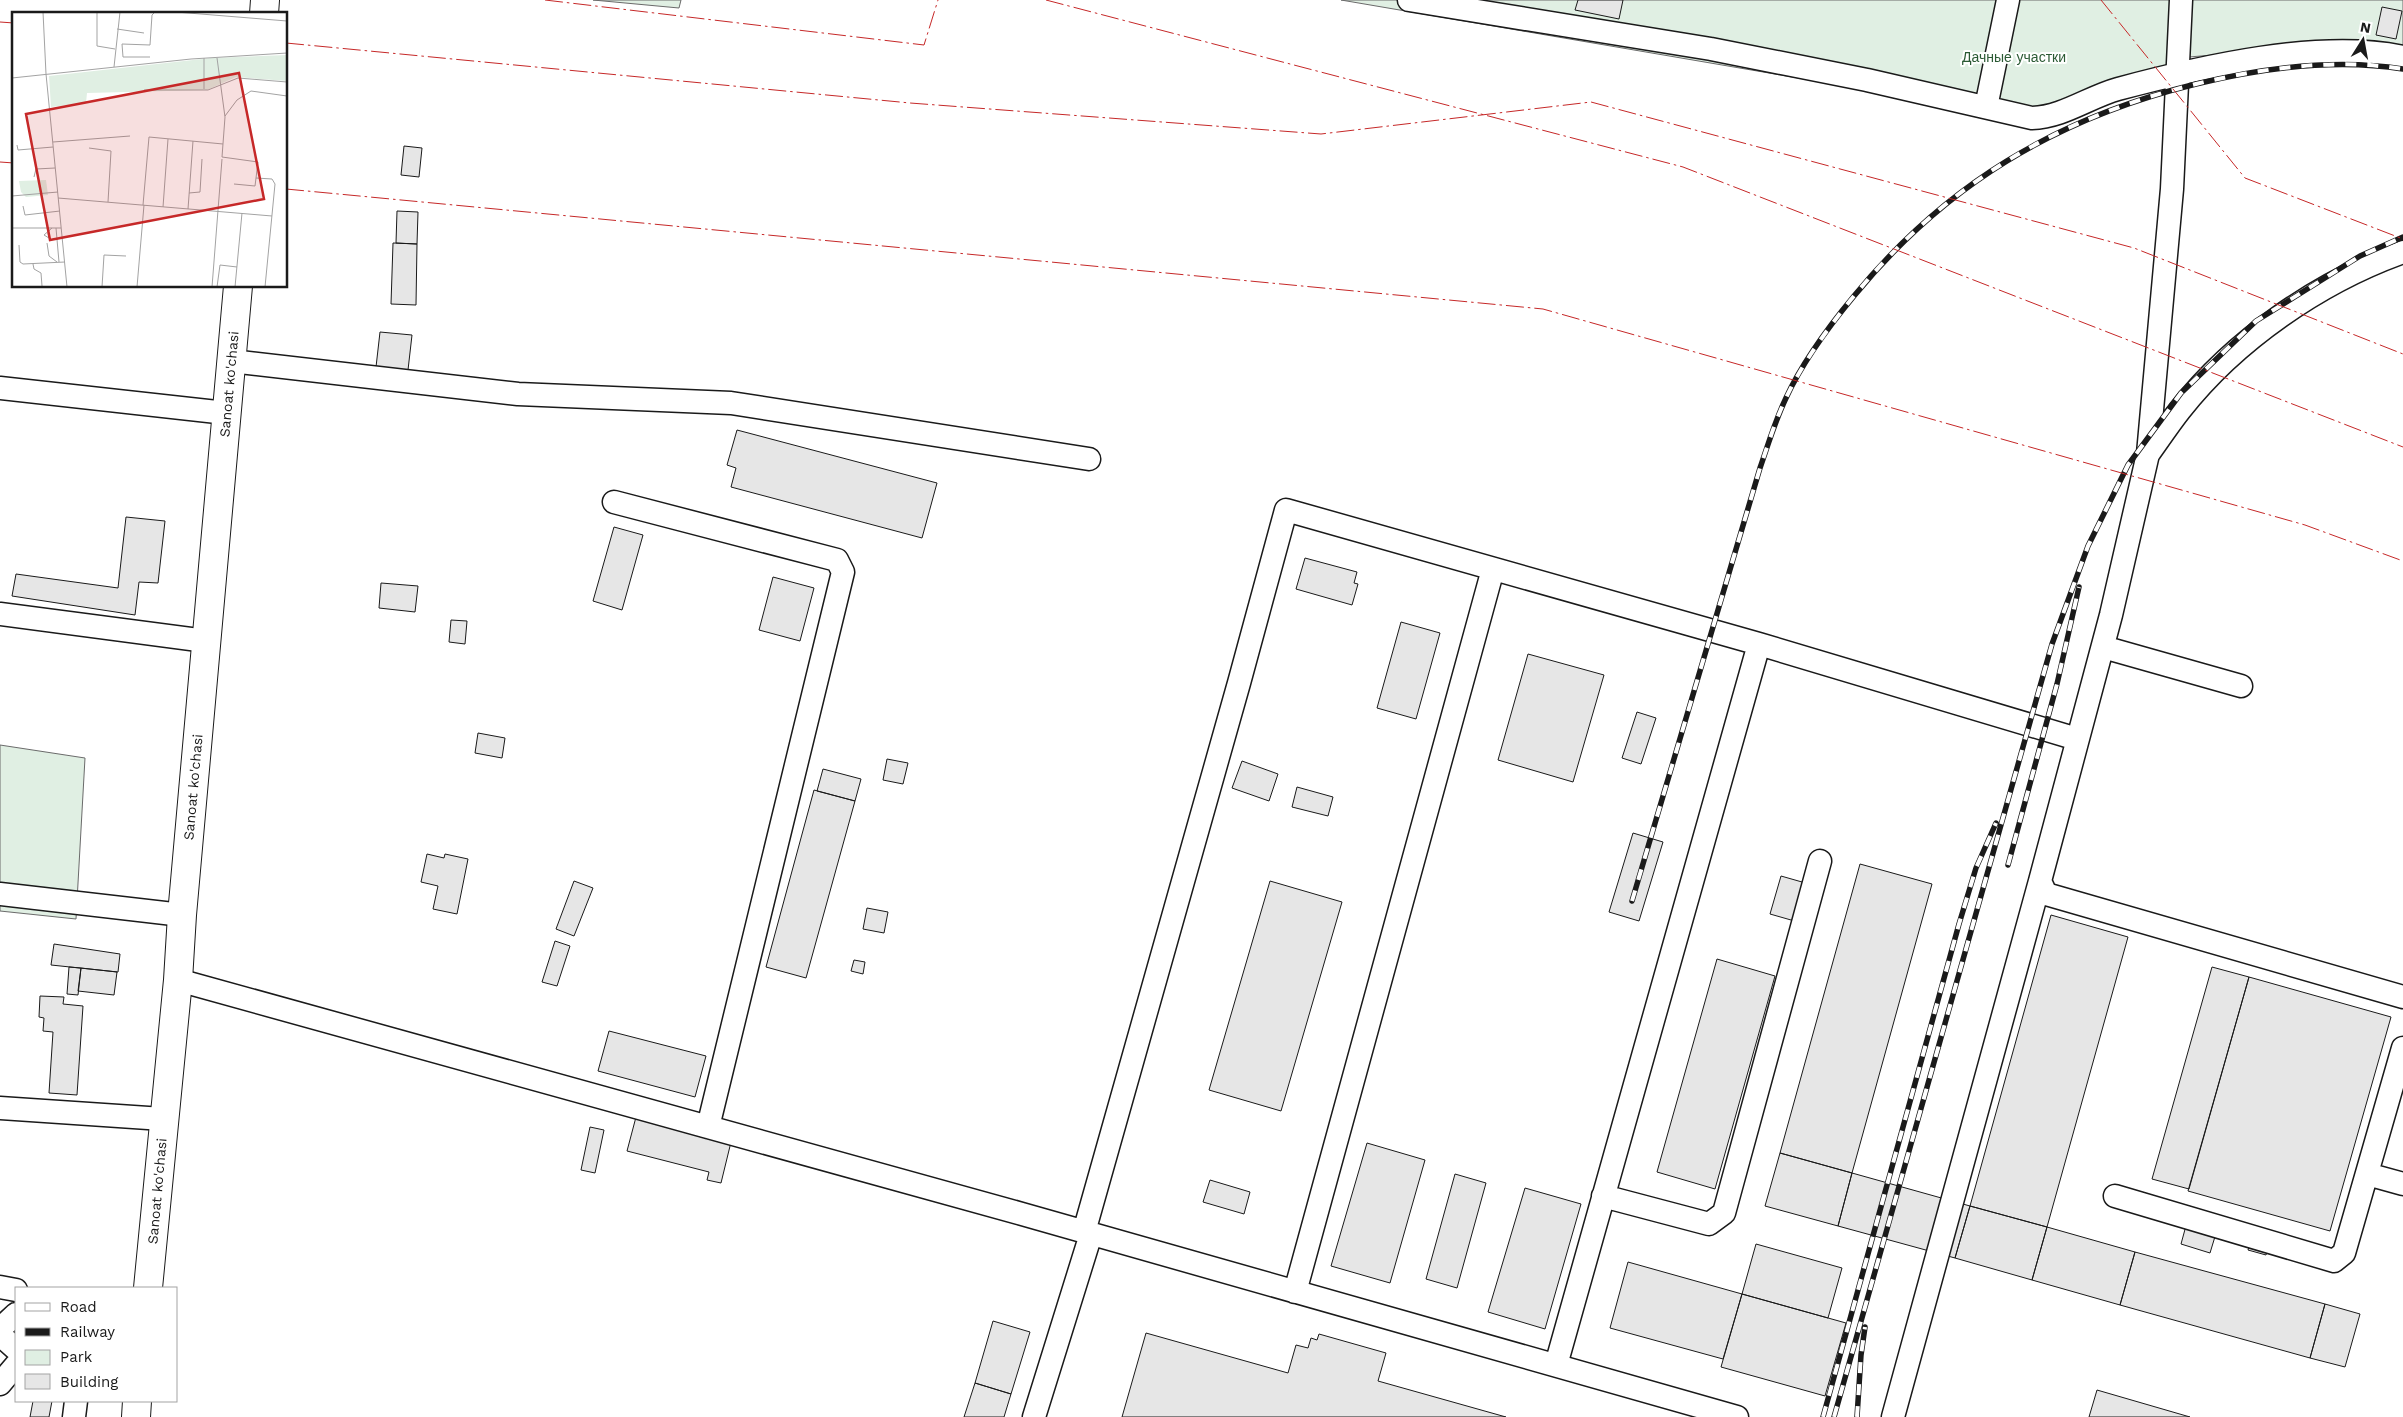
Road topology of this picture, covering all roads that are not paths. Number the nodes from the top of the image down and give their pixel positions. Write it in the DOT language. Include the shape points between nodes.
graph roads {
  1 [pos="1409,0"];
  2 [pos="2008,0"];
  3 [pos="2181,0"];
  4 [pos="2403,57"];
  5 [pos="2177,75"];
  6 [pos="1986,107"];
  7 [pos="2403,252"];
  8 [pos="238,288"];
  9 [pos="232,361"];
  10 [pos="0,388"];
  11 [pos="226,414"];
  12 [pos="2148,454"];
  13 [pos="1089,458"];
  14 [pos="614,502"];
  15 [pos="1493,569"];
  16 [pos="0,614"];
  17 [pos="206,641"];
  18 [pos="1759,644"];
  19 [pos="2102,647"];
  20 [pos="2241,686"];
  21 [pos="2077,739"];
  22 [pos="1820,861"];
  23 [pos="2040,881"];
  24 [pos="0,894"];
  25 [pos="182,915"];
  26 [pos="178,980"];
  27 [pos="2403,997"];
  28 [pos="2403,1048"];
  29 [pos="0,1108"];
  30 [pos="163,1119"];
  31 [pos="708,1127"];
  32 [pos="2367,1174"];
  33 [pos="2403,1184"];
  34 [pos="1603,1196"];
  35 [pos="2115,1196"];
  36 [pos="1087,1233"];
  37 [pos="0,1287"];
  38 [pos="148,1287"];
  39 [pos="15,1290"];
  40 [pos="1294,1292"];
  41 [pos="15,1315"];
  42 [pos="0,1329"];
  43 [pos="0,1334"];
  44 [pos="15,1348"];
  45 [pos="1556,1365"];
  46 [pos="15,1366"];
  47 [pos="0,1384"];
  48 [pos="76,1402"];
  49 [pos="138,1402"];
  50 [pos="74,1417"];
  51 [pos="136,1417"];
  52 [pos="1034,1417"];
  53 [pos="1737,1417"];
  54 [pos="1893,1417"];
  1 -- 6 [label="street" via="1711,49"];
  2 -- 6 [label="street"];
  3 -- 5 [label="street"];
  4 -- 5 [label="street" via="2345,50 2259,58"];
  5 -- 6 [label="street" via="2116,90 2049,117 2032,118"];
  5 -- 12 [label="street" via="2172,189"];
  7 -- 12 [label="street" via="2323,289 2274,320 2235,352 2181,408"];
  8 -- 9 [label="main road, Sanoat ko'chasi"];
  9 -- 11 [label="main road, Sanoat ko'chasi"];
  9 -- 13 [label="street" via="518,394 731,403"];
  10 -- 11 [label="street"];
  11 -- 17 [label="main road, Sanoat ko'chasi"];
  12 -- 19 [label="street"];
  14 -- 31 [label="street" via="837,560 843,572"];
  15 -- 18 [label="street"];
  15 -- 36 [label="street" via="1286,510"];
  15 -- 40 [label="street"];
  16 -- 17 [label="street"];
  17 -- 25 [label="main road, Sanoat ko'chasi"];
  18 -- 21 [label="street"];
  18 -- 34 [label="street"];
  19 -- 20 [label="street"];
  19 -- 21 [label="street"];
  21 -- 23 [label="street"];
  22 -- 34 [label="street" via="1724,1213 1709,1224"];
  23 -- 27 [label="street" via="2046,894"];
  23 -- 54 [label="street"];
  24 -- 25 [label="street"];
  25 -- 26 [label="main road, Sanoat ko'chasi"];
  26 -- 30 [label="main road, Sanoat ko'chasi"];
  26 -- 31 [label="street"];
  28 -- 32 [label="street"];
  29 -- 30 [label="street"];
  30 -- 38 [label="main road, Sanoat ko'chasi"];
  31 -- 36 [label="street"];
  32 -- 33 [label="street"];
  32 -- 35 [label="street" via="2344,1253 2334,1261"];
  34 -- 45 [label="street"];
  36 -- 40 [label="street"];
  36 -- 52 [label="street"];
  37 -- 39 [label="street"];
  40 -- 45 [label="street"];
  41 -- 42 [label="street"];
  43 -- 44 [label="street"];
  45 -- 53 [label="street"];
  46 -- 47 [label="street"];
  48 -- 50 [label="street"];
  49 -- 51 [label="main road"];
}
